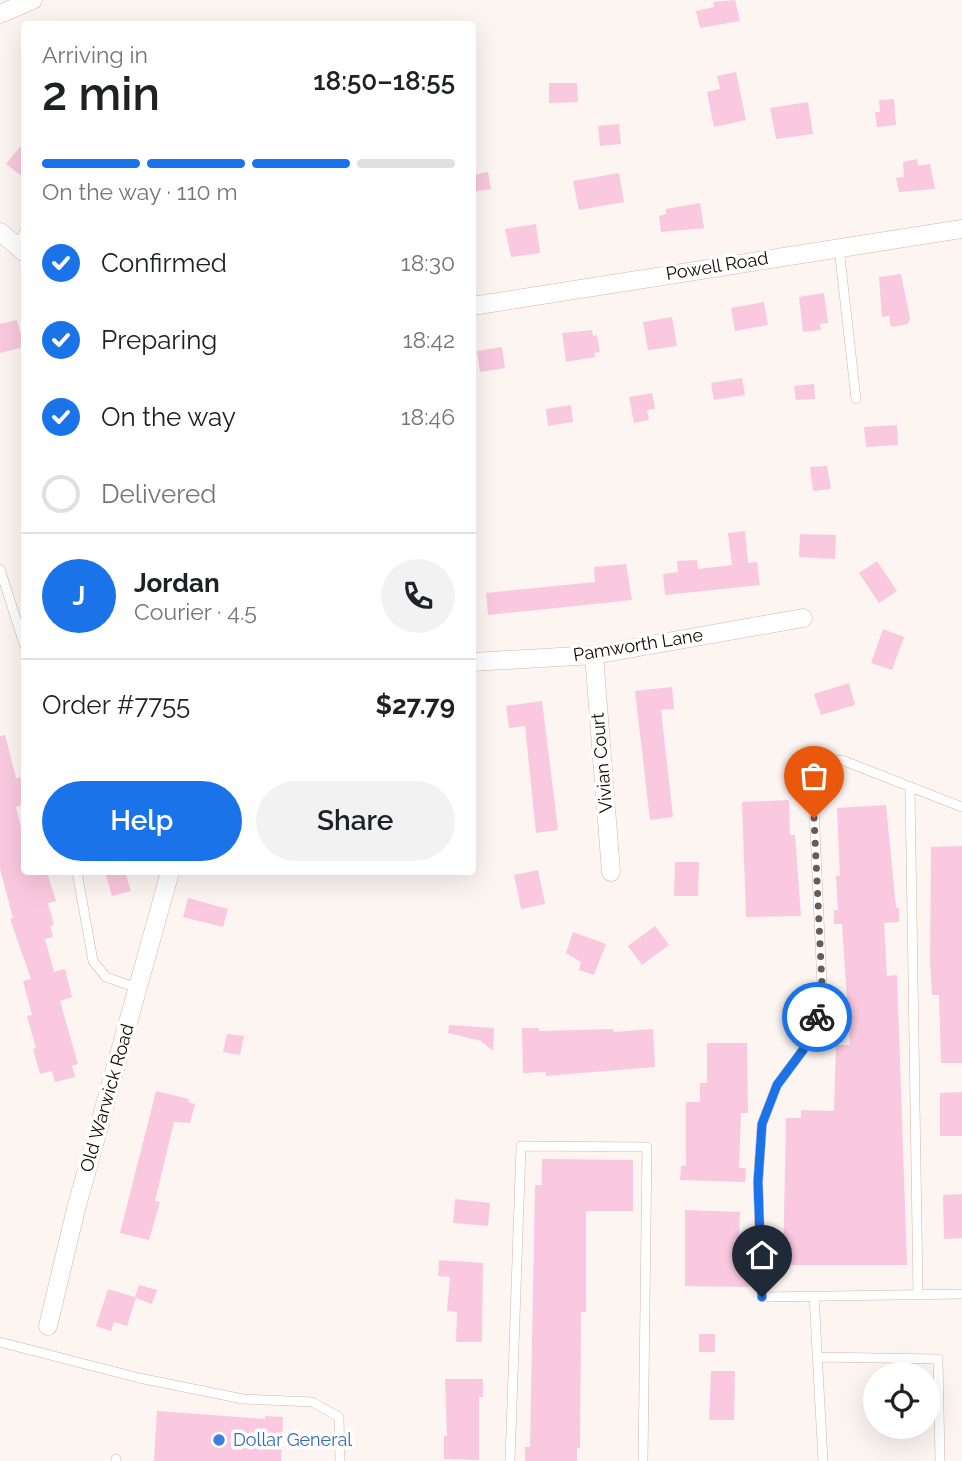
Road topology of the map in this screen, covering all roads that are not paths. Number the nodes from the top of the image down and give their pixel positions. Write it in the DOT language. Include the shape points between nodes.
graph roads {
  1 [pos="33,0"];
  2 [pos="0,14"];
  3 [pos="962,229"];
  4 [pos="0,232"];
  5 [pos="21,242"];
  6 [pos="839,248"];
  7 [pos="476,305"];
  8 [pos="856,400"];
  9 [pos="0,569"];
  10 [pos="803,618"];
  11 [pos="21,635"];
  12 [pos="594,655"];
  13 [pos="476,662"];
  14 [pos="910,789"];
  15 [pos="962,807"];
  16 [pos="611,872"];
  17 [pos="78,875"];
  18 [pos="169,875"];
  19 [pos="137,988"];
  20 [pos="918,1293"];
  21 [pos="962,1294"];
  22 [pos="814,1296"];
  23 [pos="48,1326"];
  24 [pos="0,1342"];
  25 [pos="817,1357"];
  26 [pos="340,1461"];
  27 [pos="510,1461"];
  28 [pos="643,1461"];
  29 [pos="823,1461"];
  30 [pos="940,1461"];
  1 -- 2 [label="street"];
  3 -- 6 [label="street, Powell Road"];
  4 -- 5 [label="street"];
  6 -- 7 [label="street, Powell Road"];
  6 -- 8 [label="lane"];
  9 -- 11 [label="lane"];
  10 -- 12 [label="street, Pamworth Lane"];
  12 -- 13 [label="street, Pamworth Lane"];
  12 -- 16 [label="street, Vivian Court"];
  14 -- 15 [label="lane"];
  14 -- 20 [label="lane"];
  14 -- 22 [label="lane" via="842,760 812,764 822,985 817,1017 777,1085 762,1124 758,1182 762,1297"];
  17 -- 19 [label="lane" via="93,961 106,977"];
  18 -- 19 [label="street, Old Warwick Road"];
  19 -- 23 [label="street, Old Warwick Road"];
  20 -- 21 [label="lane"];
  20 -- 22 [label="lane"];
  22 -- 25 [label="lane"];
  24 -- 26 [label="lane" via="243,1399 312,1402 340,1417"];
  25 -- 29 [label="lane"];
  25 -- 30 [label="lane" via="937,1359"];
  27 -- 28 [label="lane" via="522,1146 648,1147"];
}
